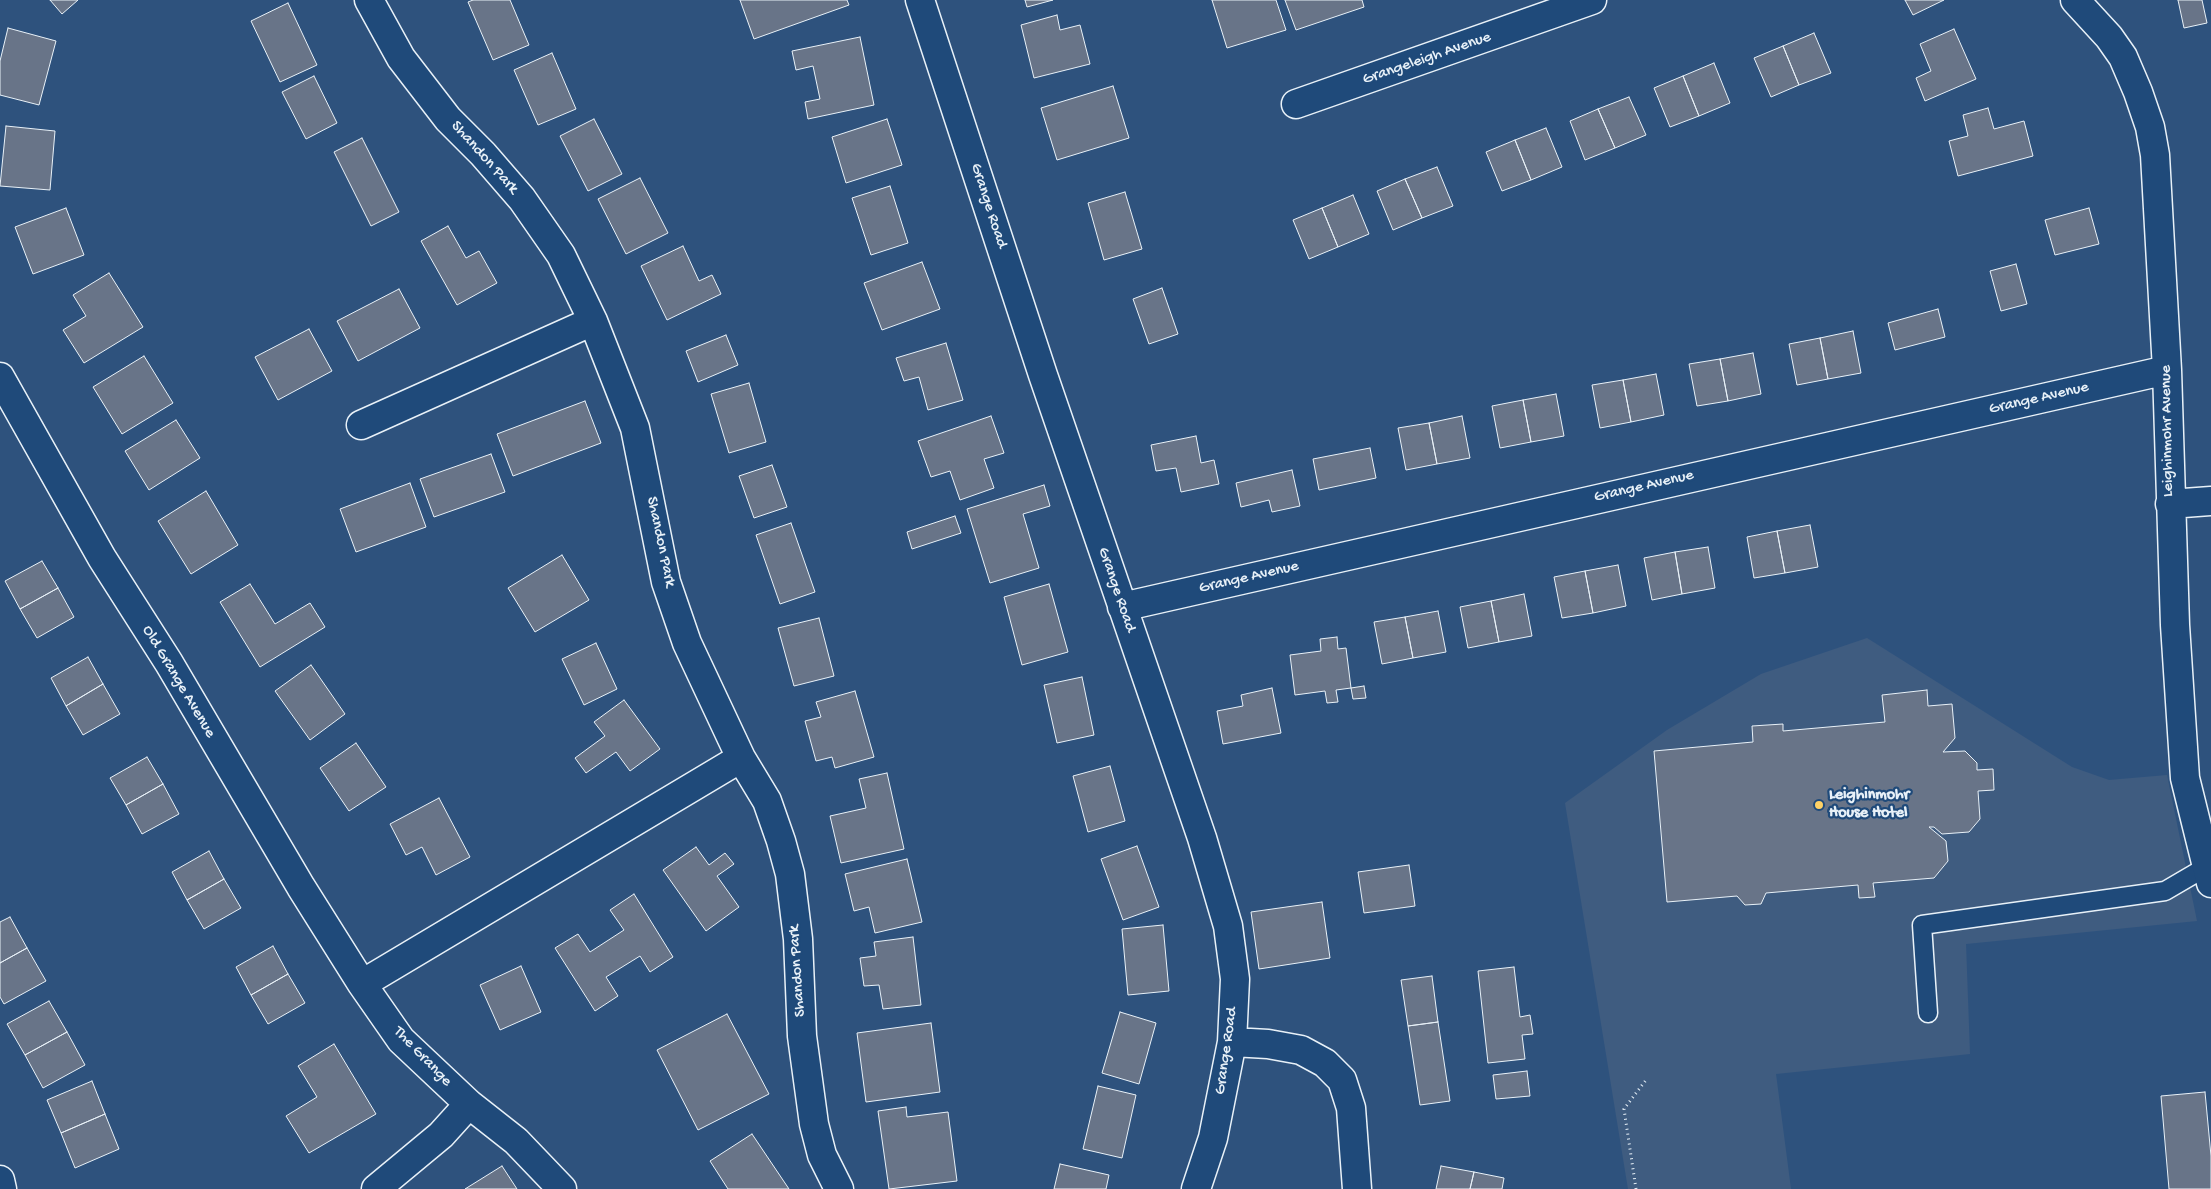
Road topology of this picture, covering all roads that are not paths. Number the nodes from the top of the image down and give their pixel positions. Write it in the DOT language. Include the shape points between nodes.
graph roads {
  1 [pos="369,0"];
  2 [pos="920,0"];
  3 [pos="1592,0"];
  4 [pos="2075,0"];
  5 [pos="1555,6"];
  6 [pos="1296,104"];
  7 [pos="593,321"];
  8 [pos="2167,370"];
  9 [pos="0,377"];
  10 [pos="361,425"];
  11 [pos="2211,500"];
  12 [pos="2170,504"];
  13 [pos="1122,607"];
  14 [pos="741,758"];
  15 [pos="2209,875"];
  16 [pos="362,984"];
  17 [pos="1928,1013"];
  18 [pos="1232,1042"];
  19 [pos="469,1104"];
  20 [pos="0,1180"];
  21 [pos="2,1189"];
  22 [pos="376,1189"];
  23 [pos="562,1189"];
  24 [pos="839,1189"];
  25 [pos="1196,1189"];
  26 [pos="1357,1189"];
  1 -- 7 [label="street, Shandon Park" via="401,58 448,119 522,199 561,255"];
  2 -- 13 [label="street, Grange Road"];
  3 -- 5 [label="street, Grangeleigh Avenue"];
  4 -- 8 [label="street, Leighinmohr Avenue" via="2123,57 2150,127 2155,155"];
  5 -- 6 [label="street, Grangeleigh Avenue"];
  7 -- 10 [label="street"];
  7 -- 14 [label="street, Shandon Park" via="635,428 666,582 687,644"];
  8 -- 12 [label="street, Leighinmohr Avenue"];
  8 -- 13 [label="street, Grange Avenue"];
  9 -- 16 [label="street, Old Grange Avenue" via="102,558"];
  11 -- 12 [label="street"];
  12 -- 15 [label="street, Leighinmohr Avenue" via="2185,778"];
  13 -- 18 [label="street, Grange Road" via="1202,838 1228,926 1235,980"];
  14 -- 16 [label="street"];
  14 -- 24 [label="street, Shandon Park" via="767,801 790,874 798,939 802,1036 814,1124 822,1154"];
  15 -- 17 [label="lane" via="2164,892 1922,925"];
  16 -- 19 [label="street, The Grange" via="401,1040"];
  18 -- 25 [label="street, Grange Road" via="1213,1138"];
  18 -- 26 [label="street" via="1301,1050 1325,1063 1342,1080 1351,1108"];
  19 -- 22 [label="street" via="441,1135"];
  19 -- 23 [label="street, The Grange" via="516,1141"];
  20 -- 21 [label="street"];
}
